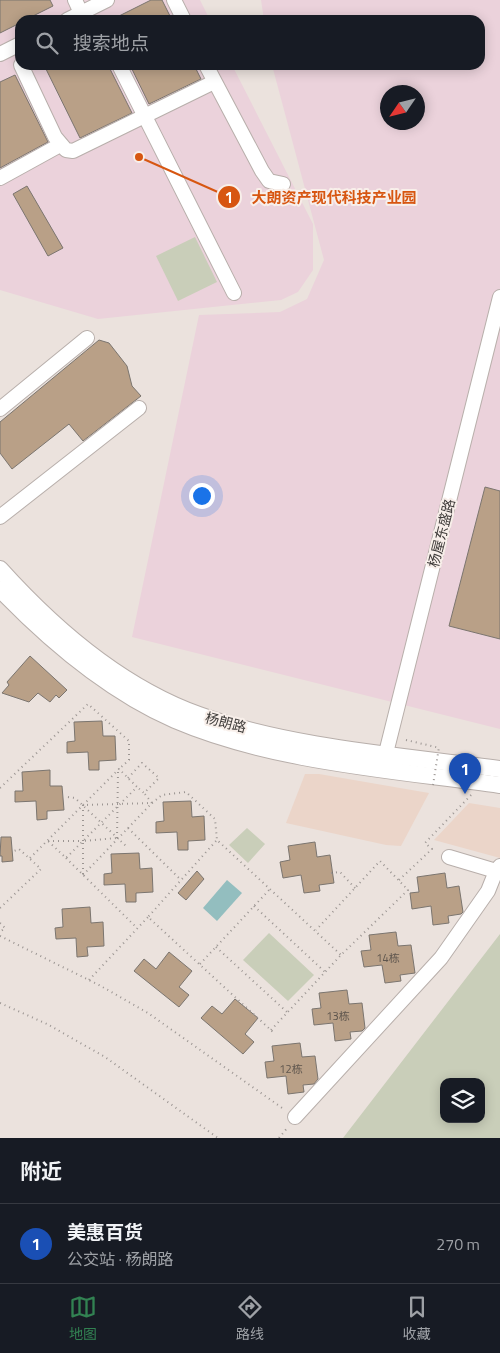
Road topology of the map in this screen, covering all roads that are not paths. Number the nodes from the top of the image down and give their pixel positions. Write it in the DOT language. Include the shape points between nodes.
graph roads {
  1 [pos="74,0"];
  2 [pos="108,0"];
  3 [pos="174,0"];
  4 [pos="89,14"];
  5 [pos="182,15"];
  6 [pos="23,70"];
  7 [pos="122,70"];
  8 [pos="208,70"];
  9 [pos="214,82"];
  10 [pos="145,117"];
  11 [pos="60,145"];
  12 [pos="0,178"];
  13 [pos="283,184"];
  14 [pos="234,293"];
  15 [pos="500,297"];
  16 [pos="87,338"];
  17 [pos="139,408"];
  18 [pos="0,410"];
  19 [pos="0,517"];
  20 [pos="0,569"];
  21 [pos="0,589"];
  22 [pos="384,761"];
  23 [pos="500,769"];
  24 [pos="500,786"];
  25 [pos="449,857"];
  26 [pos="498,868"];
  27 [pos="296,1117"];
  1 -- 4 [label="street"];
  2 -- 4 [label="street"];
  3 -- 5 [label="street"];
  6 -- 11 [label="street"];
  7 -- 10 [label="street"];
  8 -- 9 [label="street"];
  9 -- 10 [label="street"];
  9 -- 13 [label="street" via="262,171 269,181"];
  10 -- 11 [label="street" via="74,151"];
  10 -- 14 [label="street"];
  11 -- 12 [label="street"];
  15 -- 22 [label="street, 杨屋东盛路"];
  16 -- 18 [label="street"];
  17 -- 19 [label="street"];
  20 -- 22 [label="main road, 杨朗路" via="82,647 131,682 169,702 200,715"];
  21 -- 22 [label="main road, 杨朗路" via="61,647 90,669 148,707 174,719 237,742 291,754"];
  22 -- 23 [label="main road, 杨朗路"];
  22 -- 24 [label="main road, 杨朗路"];
  25 -- 26 [label="street"];
  26 -- 27 [label="street" via="488,890 441,958"];
}
